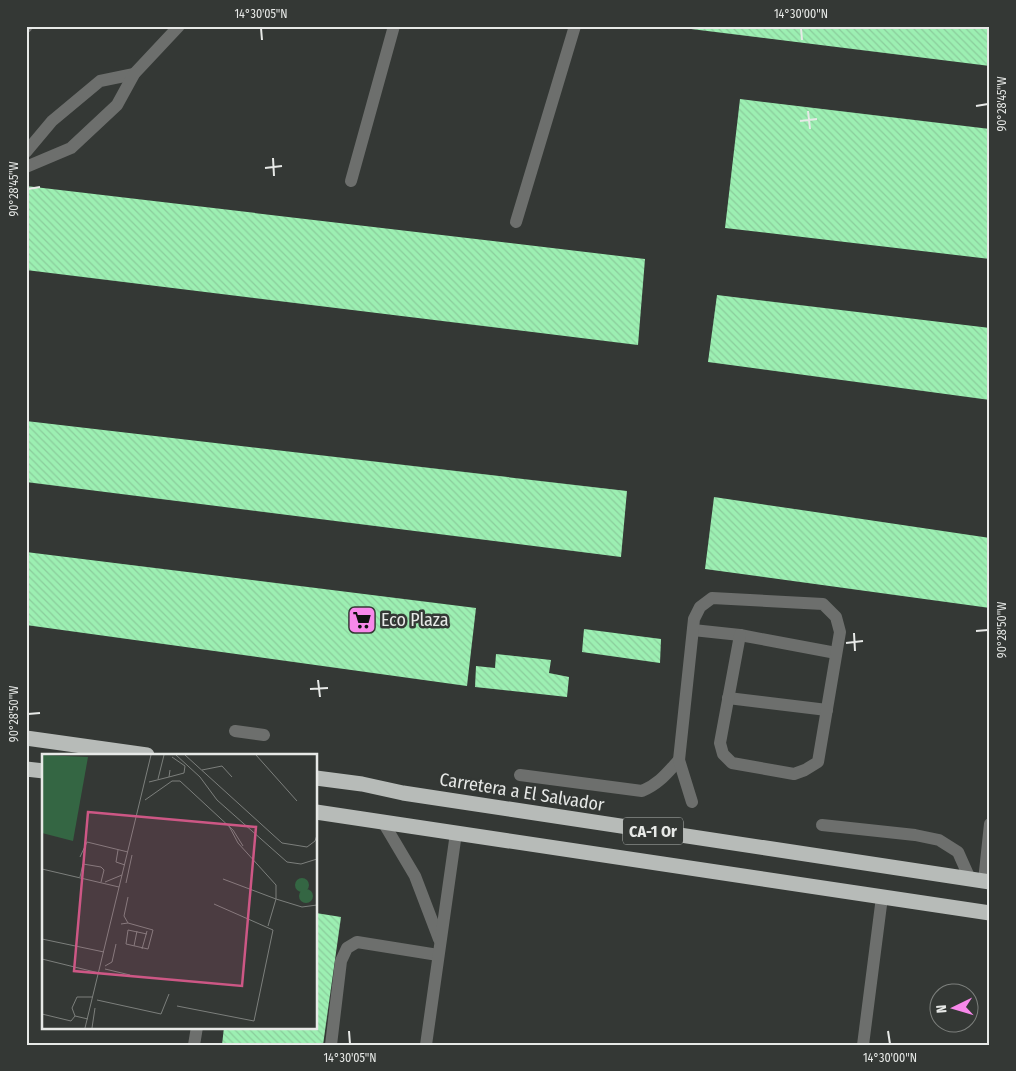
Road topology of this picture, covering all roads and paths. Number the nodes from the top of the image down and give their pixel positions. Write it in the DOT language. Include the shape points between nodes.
graph roads {
  1 [pos="179,26"];
  2 [pos="394,26"];
  3 [pos="575,26"];
  4 [pos="134,74"];
  5 [pos="26,152"];
  6 [pos="26,167"];
  7 [pos="351,181"];
  8 [pos="516,222"];
  9 [pos="692,630"];
  10 [pos="740,635"];
  11 [pos="836,653"];
  12 [pos="728,698"];
  13 [pos="827,710"];
  14 [pos="235,731"];
  15 [pos="264,735"];
  16 [pos="26,738"];
  17 [pos="140,754"];
  18 [pos="679,760"];
  19 [pos="26,769"];
  20 [pos="42,771"];
  21 [pos="520,775"];
  22 [pos="318,778"];
  23 [pos="692,802"];
  24 [pos="318,813"];
  25 [pos="383,822"];
  26 [pos="990,824"];
  27 [pos="822,825"];
  28 [pos="456,833"];
  29 [pos="981,880"];
  30 [pos="882,897"];
  31 [pos="990,913"];
  32 [pos="440,942"];
  33 [pos="438,955"];
  34 [pos="197,1028"];
  35 [pos="194,1045"];
  36 [pos="331,1045"];
  37 [pos="426,1045"];
  38 [pos="862,1045"];
  1 -- 4 [label="street"];
  2 -- 7 [label="street"];
  3 -- 8 [label="street"];
  4 -- 5 [label="street" via="100,81 52,121"];
  4 -- 6 [label="street" via="117,105 71,148"];
  9 -- 10 [label="street"];
  9 -- 11 [label="street" via="700,607 712,598 823,604 836,617 840,632"];
  9 -- 18 [label="street"];
  10 -- 11 [label="street"];
  10 -- 12 [label="street"];
  11 -- 13 [label="street"];
  12 -- 13 [label="street"];
  12 -- 13 [label="street" via="720,743 723,754 732,763 794,774 818,762"];
  14 -- 15 [label="street"];
  16 -- 17 [label="highway"];
  18 -- 21 [label="street" via="662,779 642,791"];
  18 -- 23 [label="street"];
  19 -- 20 [label="highway"];
  22 -- 29 [label="highway, Carretera a El Salvador / CA-1 Or"];
  24 -- 25 [label="highway, CA-1 Or"];
  25 -- 28 [label="highway, CA-1 Or"];
  25 -- 32 [label="street" via="415,876"];
  26 -- 29 [label="street"];
  27 -- 29 [label="street" via="939,840 958,852"];
  28 -- 30 [label="highway, CA-1 Or"];
  28 -- 32 [label="street"];
  30 -- 31 [label="highway, CA-1 Or"];
  30 -- 38 [label="street"];
  32 -- 33 [label="street"];
  33 -- 36 [label="street" via="358,942 347,948 341,961"];
  33 -- 37 [label="street"];
  34 -- 35 [label="street"];
}
